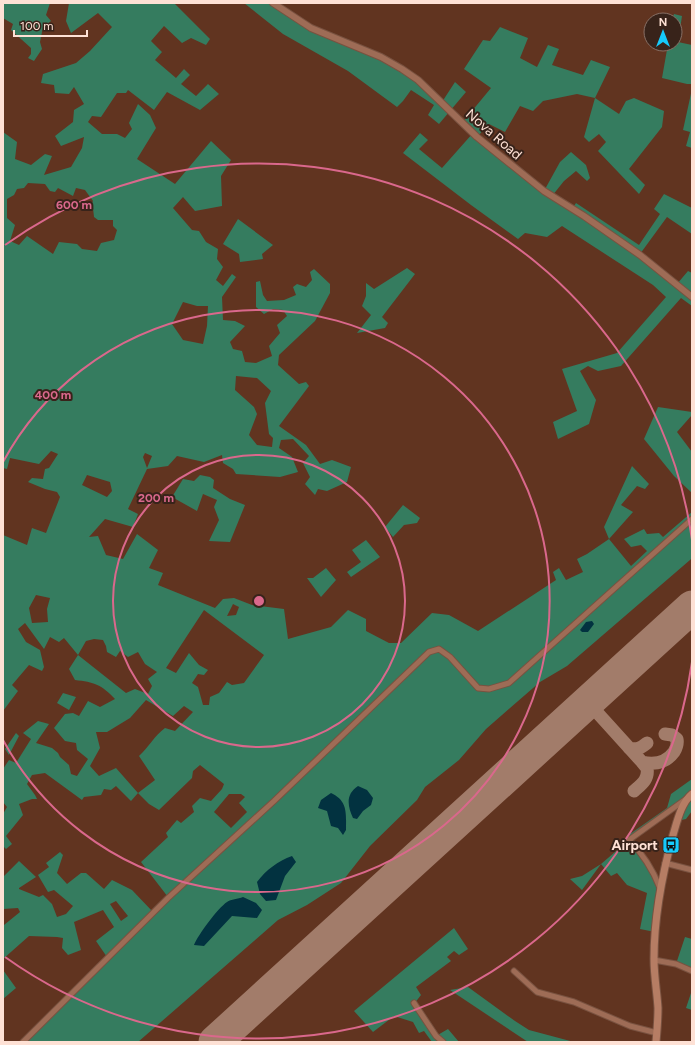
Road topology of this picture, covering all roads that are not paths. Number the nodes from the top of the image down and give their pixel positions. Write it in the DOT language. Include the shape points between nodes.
graph roads {
  1 [pos="273,3"];
  2 [pos="692,297"];
  3 [pos="692,519"];
  4 [pos="690,795"];
  5 [pos="665,863"];
  6 [pos="692,870"];
  7 [pos="661,889"];
  8 [pos="654,960"];
  9 [pos="514,971"];
  10 [pos="692,971"];
  11 [pos="414,1004"];
  12 [pos="657,1033"];
  13 [pos="23,1042"];
  14 [pos="443,1042"];
  15 [pos="656,1042"];
  1 -- 2 [label="street, Nova Road" via="311,28 381,57 418,80 477,137 519,172 640,254"];
  3 -- 13 [label="street" via="508,683 489,689 478,688 450,657 439,649 429,652 274,801 163,902"];
  4 -- 5 [label="main road" via="677,821"];
  4 -- 7 [label="street" via="629,840 654,872"];
  5 -- 6 [label="street"];
  5 -- 7 [label="main road"];
  7 -- 8 [label="main road"];
  8 -- 10 [label="street" via="676,964"];
  8 -- 12 [label="main road"];
  9 -- 12 [label="street" via="537,992 574,1002 630,1026"];
  11 -- 14 [label="street"];
  12 -- 15 [label="main road"];
}
